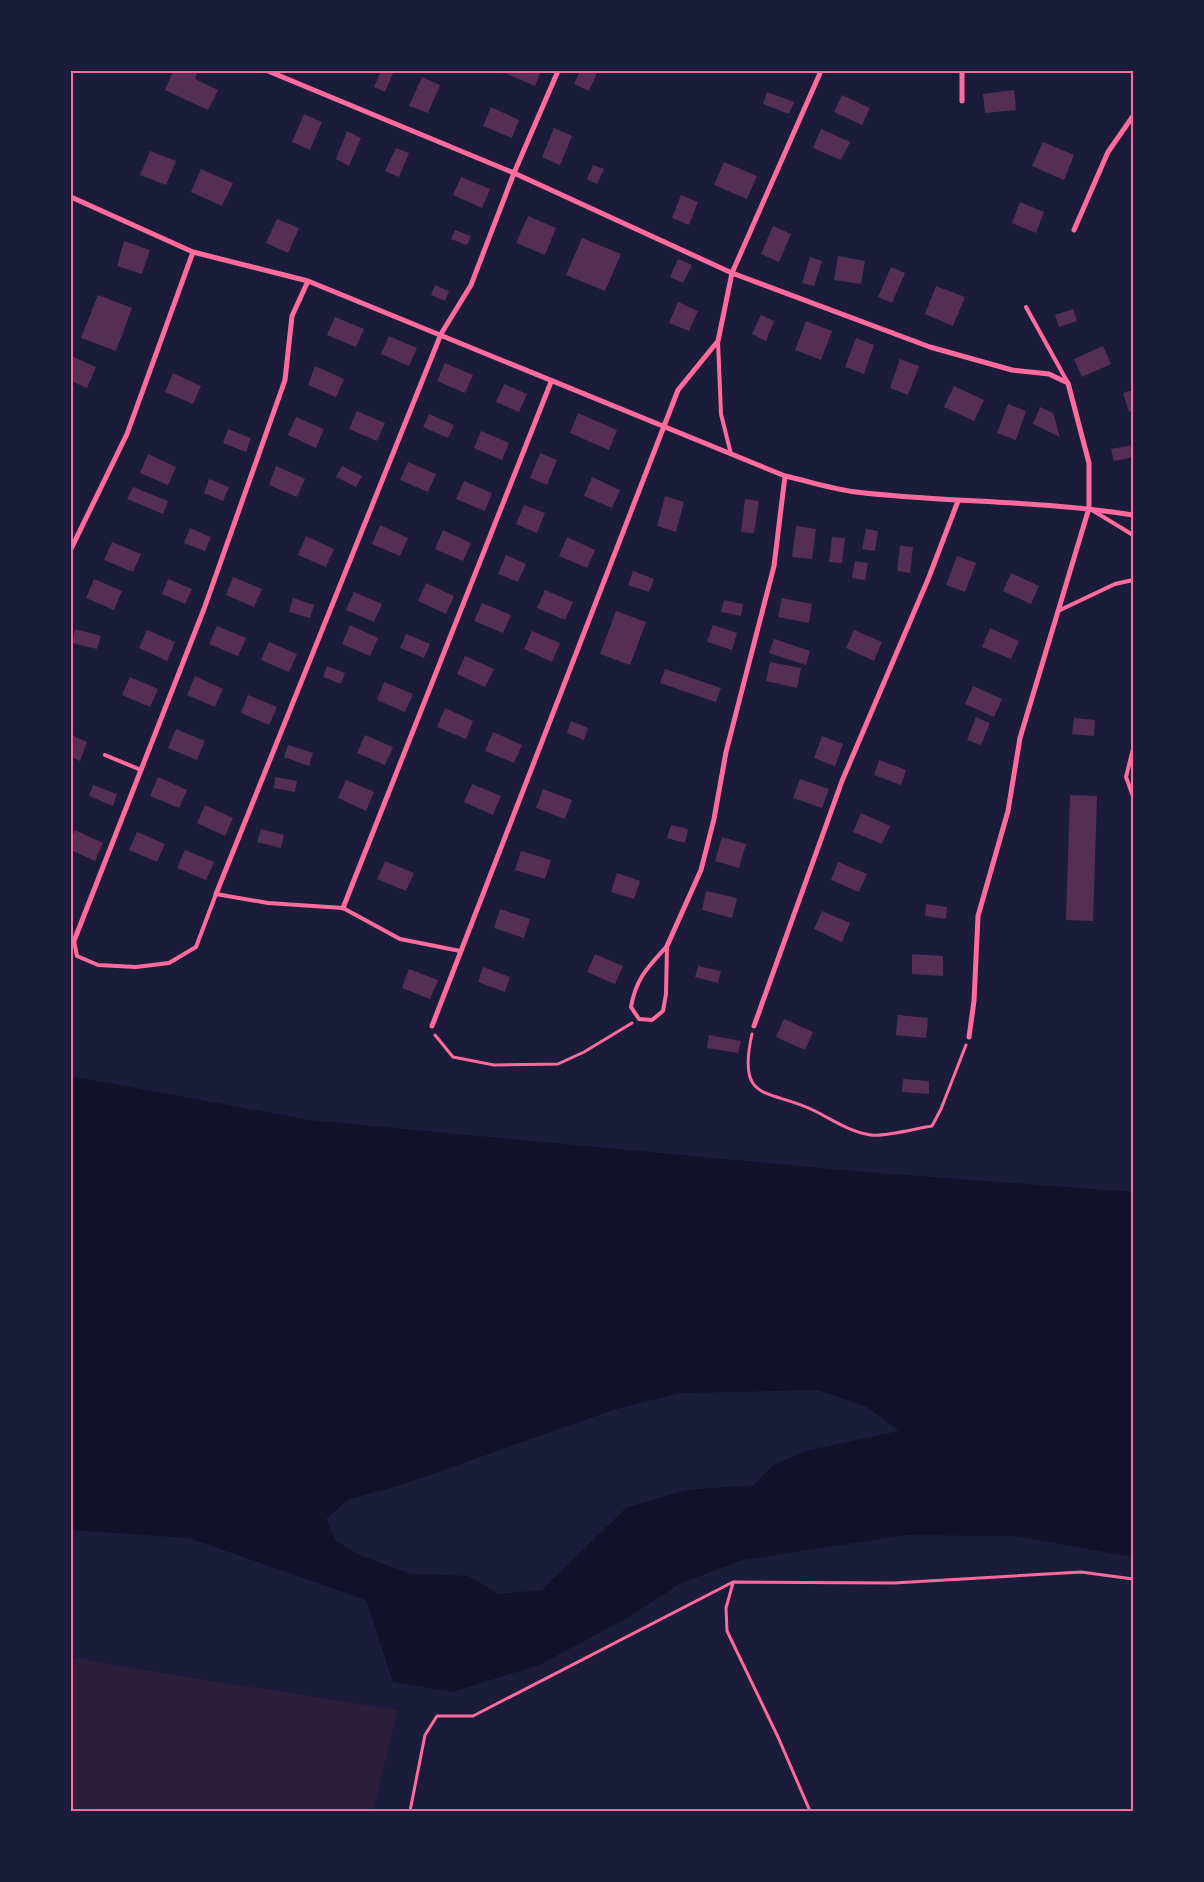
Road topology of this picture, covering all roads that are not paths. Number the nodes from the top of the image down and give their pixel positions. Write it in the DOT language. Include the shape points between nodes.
graph roads {
  1 [pos="268,71"];
  2 [pos="558,71"];
  3 [pos="821,71"];
  4 [pos="962,71"];
  5 [pos="962,101"];
  6 [pos="1133,116"];
  7 [pos="514,173"];
  8 [pos="71,197"];
  9 [pos="1074,230"];
  10 [pos="193,252"];
  11 [pos="732,273"];
  12 [pos="308,281"];
  13 [pos="1026,308"];
  14 [pos="441,334"];
  15 [pos="718,341"];
  16 [pos="551,382"];
  17 [pos="1068,384"];
  18 [pos="663,427"];
  19 [pos="731,454"];
  20 [pos="785,476"];
  21 [pos="958,501"];
  22 [pos="1088,508"];
  23 [pos="1133,515"];
  24 [pos="1133,534"];
  25 [pos="71,549"];
  26 [pos="1133,580"];
  27 [pos="1058,611"];
  28 [pos="1133,749"];
  29 [pos="105,755"];
  30 [pos="141,770"];
  31 [pos="1133,796"];
  32 [pos="216,894"];
  33 [pos="343,908"];
  34 [pos="73,940"];
  35 [pos="666,946"];
  36 [pos="460,951"];
  37 [pos="432,1026"];
  38 [pos="754,1026"];
  39 [pos="969,1037"];
  1 -- 7 [label="street"];
  2 -- 7 [label="street"];
  3 -- 11 [label="street"];
  4 -- 5 [label="street"];
  6 -- 9 [label="street" via="1108,152"];
  7 -- 11 [label="street"];
  7 -- 14 [label="street" via="471,285"];
  8 -- 10 [label="street"];
  10 -- 12 [label="street"];
  10 -- 25 [label="street" via="127,434"];
  11 -- 15 [label="street"];
  11 -- 17 [label="street" via="930,347 1012,370 1049,374"];
  12 -- 14 [label="street"];
  12 -- 30 [label="street" via="292,316 285,380 204,609"];
  13 -- 17 [label="lane"];
  14 -- 16 [label="street"];
  14 -- 32 [label="street"];
  15 -- 18 [label="street" via="678,390"];
  15 -- 19 [label="lane" via="722,414"];
  16 -- 18 [label="street"];
  16 -- 33 [label="street"];
  17 -- 22 [label="street" via="1089,463"];
  18 -- 19 [label="street"];
  18 -- 36 [label="street"];
  19 -- 20 [label="street"];
  20 -- 21 [label="street" via="854,492"];
  20 -- 35 [label="street" via="774,566 726,752 714,819 701,870"];
  21 -- 22 [label="street"];
  21 -- 38 [label="street" via="842,781"];
  22 -- 23 [label="street"];
  22 -- 24 [label="lane"];
  22 -- 27 [label="street"];
  26 -- 27 [label="lane" via="1115,584"];
  27 -- 39 [label="street" via="1020,738 1008,811 978,916"];
  28 -- 31 [label="lane" via="1126,777"];
  29 -- 30 [label="lane"];
  30 -- 34 [label="street"];
  32 -- 33 [label="lane"];
  32 -- 34 [label="lane" via="196,947 169,963 136,967 98,965 77,956"];
  33 -- 36 [label="lane" via="400,939"];
  35 -- 35 [label="lane" via="645,970 634,990 631,1007 639,1019 652,1020 663,1011"];
  36 -- 37 [label="street"];
}
